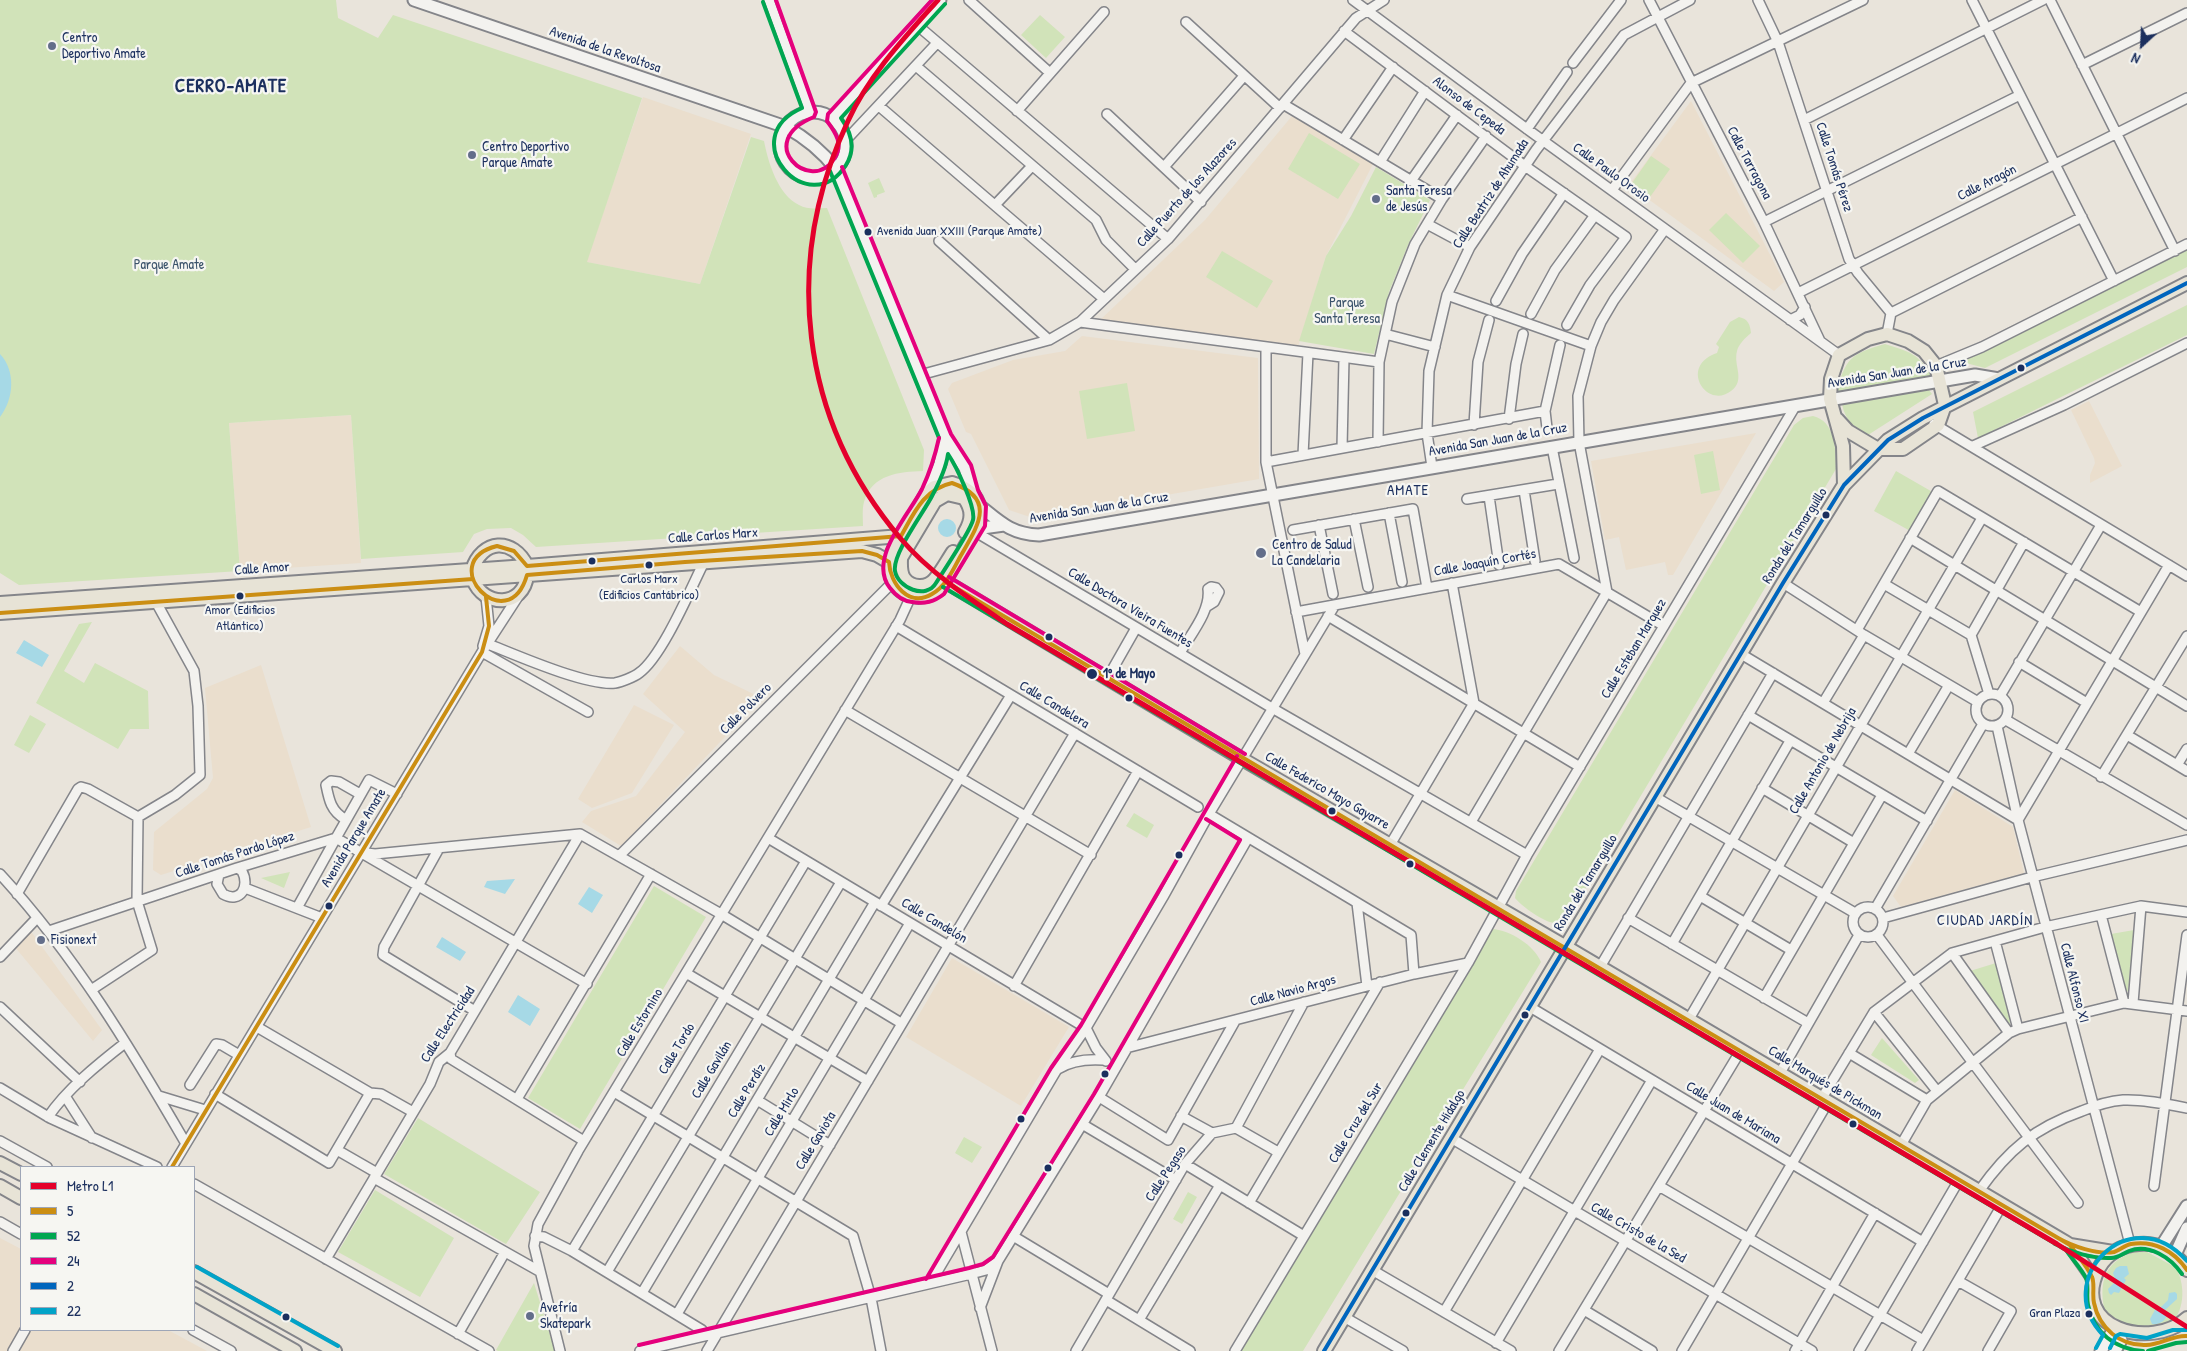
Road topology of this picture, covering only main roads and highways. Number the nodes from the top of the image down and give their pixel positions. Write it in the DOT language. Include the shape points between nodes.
graph roads {
  1 [pos="2187,283"];
  2 [pos="1945,406"];
  3 [pos="1837,419"];
  4 [pos="1878,449"];
  5 [pos="1844,485"];
  6 [pos="901,536"];
  7 [pos="953,552"];
  8 [pos="889,562"];
  9 [pos="472,574"];
  10 [pos="526,576"];
  11 [pos="947,580"];
  12 [pos="2,608"];
  13 [pos="1566,947"];
  14 [pos="0,1163"];
  15 [pos="20,1173"];
  16 [pos="0,1186"];
  17 [pos="20,1197"];
  18 [pos="2070,1245"];
  19 [pos="2113,1252"];
  20 [pos="2187,1270"];
  21 [pos="195,1273"];
  22 [pos="2093,1278"];
  23 [pos="195,1295"];
  24 [pos="2187,1318"];
  25 [pos="2173,1334"];
  26 [pos="2187,1336"];
  27 [pos="2116,1342"];
  28 [pos="295,1351"];
  29 [pos="336,1351"];
  30 [pos="1324,1351"];
  1 -- 2 [label="main road, Ronda del Tamarguillo"];
  2 -- 3 [label="main road" via="1936,366 1908,341 1887,334 1868,339 1839,355 1831,379 1830,399"];
  2 -- 4 [label="main road, Ronda del Tamarguillo"];
  2 -- 4 [label="main road" via="1938,426 1903,449"];
  3 -- 4 [label="main road" via="1848,431"];
  3 -- 5 [label="main road" via="1843,446"];
  4 -- 5 [label="main road, Ronda del Tamarguillo"];
  5 -- 13 [label="main road, Ronda del Tamarguillo"];
  6 -- 8 [label="main road"];
  6 -- 10 [label="main road, Calle Carlos Marx"];
  6 -- 11 [label="main road" via="934,487 952,483 972,492 980,506 980,514 975,530"];
  7 -- 7 [label="main road" via="972,519 969,504 964,498 947,494 935,501 901,558 905,579 913,585 927,585 935,580"];
  7 -- 11 [label="main road"];
  8 -- 10 [label="main road, Calle Carlos Marx" via="862,551"];
  8 -- 11 [label="main road" via="893,582 900,591 911,596 932,595"];
  9 -- 10 [label="main road, Calle Amor"];
  9 -- 10 [label="main road" via="480,593 504,601 512,598"];
  9 -- 10 [label="main road" via="475,560 481,553 498,545 516,550 523,558"];
  9 -- 12 [label="main road, Calle Amor"];
  9 -- 12 [label="main road, Calle Amor" via="156,602"];
  11 -- 13 [label="main road, Calle Federico Mayo Gayarre" via="1106,679"];
  13 -- 18 [label="main road, Calle Marqués de Pickman"];
  13 -- 30 [label="main road, Calle Clemente Hidalgo"];
  14 -- 15 [label="main road"];
  16 -- 17 [label="main road"];
  18 -- 19 [label="main road"];
  18 -- 22 [label="main road"];
  19 -- 20 [label="main road" via="2130,1244 2146,1243 2176,1256"];
  19 -- 22 [label="main road"];
  21 -- 29 [label="main road"];
  22 -- 27 [label="main road" via="2092,1300 2096,1316"];
  23 -- 28 [label="main road"];
  24 -- 25 [label="main road"];
  25 -- 26 [label="main road"];
  25 -- 27 [label="main road" via="2147,1345"];
}
